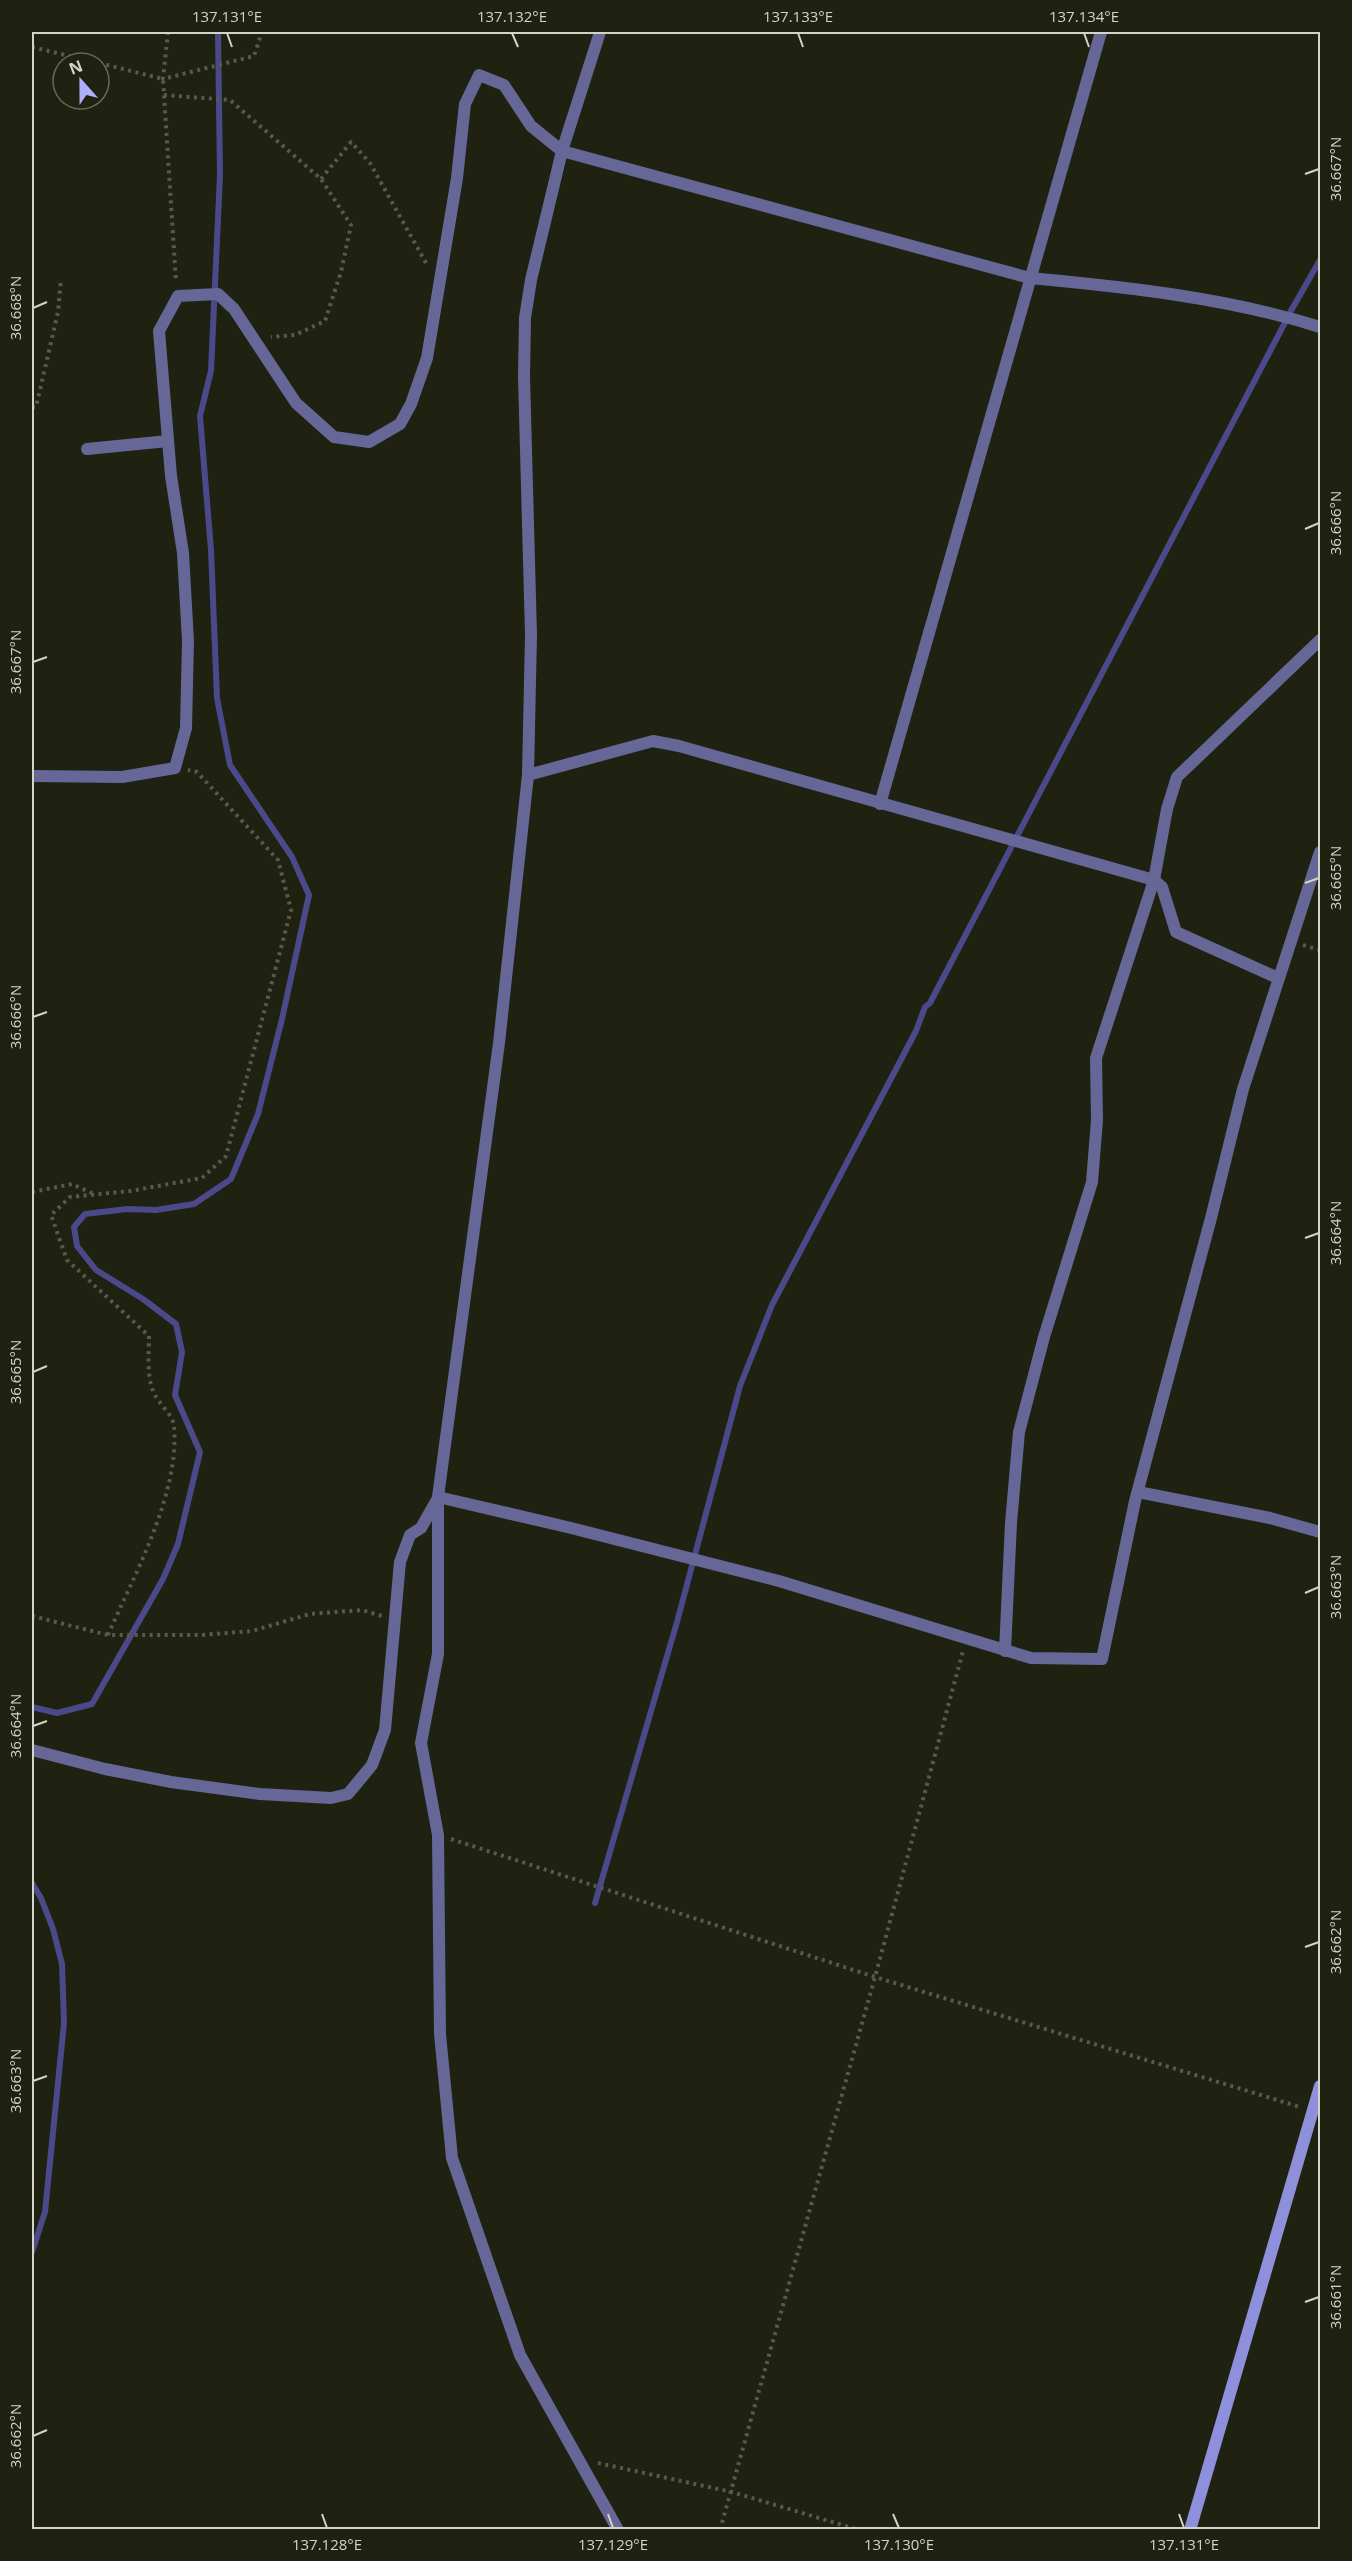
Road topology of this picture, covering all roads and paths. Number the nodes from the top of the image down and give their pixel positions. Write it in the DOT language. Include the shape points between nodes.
graph roads {
  1 [pos="168,32"];
  2 [pos="262,32"];
  3 [pos="600,32"];
  4 [pos="1101,32"];
  5 [pos="32,47"];
  6 [pos="51,52"];
  7 [pos="111,66"];
  8 [pos="163,79"];
  9 [pos="164,94"];
  10 [pos="562,151"];
  11 [pos="321,179"];
  12 [pos="1030,278"];
  13 [pos="61,279"];
  14 [pos="439,286"];
  15 [pos="178,296"];
  16 [pos="1320,327"];
  17 [pos="254,339"];
  18 [pos="32,407"];
  19 [pos="168,441"];
  20 [pos="87,449"];
  21 [pos="1320,640"];
  22 [pos="175,768"];
  23 [pos="528,775"];
  24 [pos="32,776"];
  25 [pos="880,804"];
  26 [pos="1320,852"];
  27 [pos="1154,880"];
  28 [pos="1278,978"];
  29 [pos="32,1192"];
  30 [pos="94,1194"];
  31 [pos="1138,1492"];
  32 [pos="438,1497"];
  33 [pos="1320,1532"];
  34 [pos="32,1616"];
  35 [pos="395,1620"];
  36 [pos="108,1635"];
  37 [pos="966,1639"];
  38 [pos="1005,1651"];
  39 [pos="32,1750"];
  40 [pos="438,1835"];
  41 [pos="875,1977"];
  42 [pos="1320,2086"];
  43 [pos="1314,2111"];
  44 [pos="579,2459"];
  45 [pos="732,2493"];
  46 [pos="618,2529"];
  47 [pos="720,2529"];
  48 [pos="859,2529"];
  49 [pos="1190,2529"];
  1 -- 8 [label="path"];
  2 -- 8 [label="path" via="254,56"];
  3 -- 10 [label="street"];
  4 -- 12 [label="street"];
  5 -- 6 [label="path"];
  7 -- 8 [label="path"];
  8 -- 9 [label="path"];
  9 -- 11 [label="path" via="231,100"];
  9 -- 15 [label="path"];
  10 -- 12 [label="street"];
  10 -- 14 [label="street" via="531,126 504,85 479,75 465,104 458,178"];
  10 -- 23 [label="street" via="525,318 531,635"];
  11 -- 14 [label="path" via="351,142 370,163"];
  11 -- 17 [label="path" via="351,225 325,321 295,334"];
  12 -- 16 [label="street" via="1238,307"];
  12 -- 25 [label="street"];
  13 -- 18 [label="path" via="58,312 36,407"];
  14 -- 17 [label="street" via="427,358 411,404 400,424 369,442 334,437 296,403"];
  15 -- 17 [label="street" via="218,294 234,309"];
  15 -- 19 [label="street" via="159,331"];
  19 -- 20 [label="street"];
  19 -- 22 [label="street" via="183,553 188,641 186,728"];
  21 -- 27 [label="street" via="1177,777"];
  22 -- 24 [label="street" via="122,777"];
  22 -- 30 [label="path" via="197,772 278,860 291,910 226,1156 202,1178"];
  23 -- 25 [label="street" via="653,741"];
  23 -- 32 [label="street" via="499,1043"];
  25 -- 27 [label="street"];
  26 -- 28 [label="street"];
  27 -- 28 [label="street" via="1162,887 1176,932"];
  27 -- 38 [label="street" via="1096,1058 1092,1182 1019,1432"];
  28 -- 31 [label="street" via="1243,1089"];
  29 -- 30 [label="path" via="72,1184"];
  30 -- 36 [label="path" via="70,1197 51,1215 68,1260 149,1336 154,1393 173,1422 175,1443 162,1513"];
  31 -- 33 [label="street"];
  31 -- 38 [label="street" via="1102,1659 1030,1658"];
  32 -- 35 [label="street" via="421,1528 410,1535 400,1562"];
  32 -- 37 [label="street" via="779,1581"];
  32 -- 40 [label="street" via="438,1654 421,1743"];
  34 -- 36 [label="path"];
  35 -- 36 [label="path" via="362,1610 310,1614 252,1631"];
  35 -- 39 [label="street" via="385,1730 372,1765 348,1794 332,1798 260,1794 171,1782"];
  37 -- 38 [label="street"];
  37 -- 41 [label="path"];
  40 -- 41 [label="path"];
  40 -- 44 [label="street" via="440,2034 452,2158 520,2355"];
  41 -- 43 [label="path"];
  41 -- 45 [label="path"];
  42 -- 43 [label="street"];
  43 -- 49 [label="street"];
  44 -- 45 [label="path"];
  44 -- 46 [label="street"];
  45 -- 47 [label="path"];
  45 -- 48 [label="path"];
}
